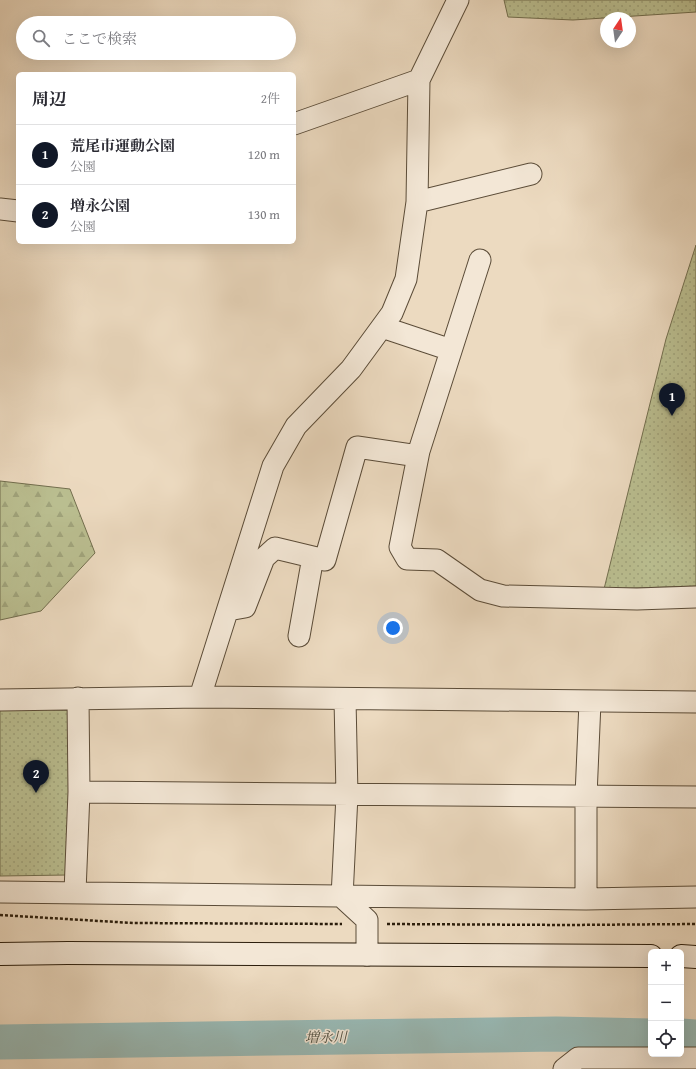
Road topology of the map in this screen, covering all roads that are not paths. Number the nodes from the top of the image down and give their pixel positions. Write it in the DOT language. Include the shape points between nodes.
graph roads {
  1 [pos="458,0"];
  2 [pos="419,80"];
  3 [pos="296,123"];
  4 [pos="531,174"];
  5 [pos="418,202"];
  6 [pos="0,209"];
  7 [pos="16,211"];
  8 [pos="480,260"];
  9 [pos="382,327"];
  10 [pos="451,350"];
  11 [pos="418,456"];
  12 [pos="313,557"];
  13 [pos="696,597"];
  14 [pos="228,610"];
  15 [pos="299,636"];
  16 [pos="200,697"];
  17 [pos="78,698"];
  18 [pos="345,699"];
  19 [pos="0,700"];
  20 [pos="590,702"];
  21 [pos="696,702"];
  22 [pos="79,792"];
  23 [pos="347,795"];
  24 [pos="586,796"];
  25 [pos="696,797"];
  26 [pos="0,892"];
  27 [pos="75,892"];
  28 [pos="342,897"];
  29 [pos="696,897"];
  30 [pos="586,899"];
  31 [pos="0,954"];
  32 [pos="367,955"];
  33 [pos="648,956"];
  34 [pos="684,956"];
  35 [pos="696,956"];
  36 [pos="696,1058"];
  37 [pos="564,1069"];
  1 -- 2 [label="street"];
  2 -- 3 [label="street"];
  2 -- 5 [label="street"];
  4 -- 5 [label="street"];
  5 -- 9 [label="street" via="406,279 392,313"];
  6 -- 7 [label="street"];
  8 -- 10 [label="street"];
  9 -- 10 [label="street"];
  9 -- 14 [label="street" via="351,369 296,426 273,466"];
  10 -- 11 [label="street"];
  11 -- 12 [label="street" via="357,447 325,560"];
  11 -- 13 [label="street" via="400,547 407,559 437,560 480,590 503,596 637,599"];
  12 -- 14 [label="street" via="275,548 264,558 245,607"];
  12 -- 15 [label="street"];
  14 -- 16 [label="street"];
  16 -- 17 [label="street"];
  16 -- 18 [label="street"];
  17 -- 19 [label="street"];
  17 -- 22 [label="street"];
  18 -- 20 [label="street"];
  18 -- 23 [label="street"];
  20 -- 21 [label="street"];
  20 -- 24 [label="street"];
  22 -- 23 [label="street"];
  22 -- 27 [label="street"];
  23 -- 24 [label="street"];
  23 -- 28 [label="street"];
  24 -- 25 [label="street"];
  24 -- 30 [label="street"];
  26 -- 27 [label="street"];
  27 -- 28 [label="street"];
  28 -- 30 [label="street"];
  28 -- 32 [label="street" via="367,920"];
  29 -- 30 [label="street"];
  31 -- 32 [label="street"];
  32 -- 33 [label="street"];
  34 -- 35 [label="street"];
  36 -- 37 [label="street" via="578,1058"];
}
